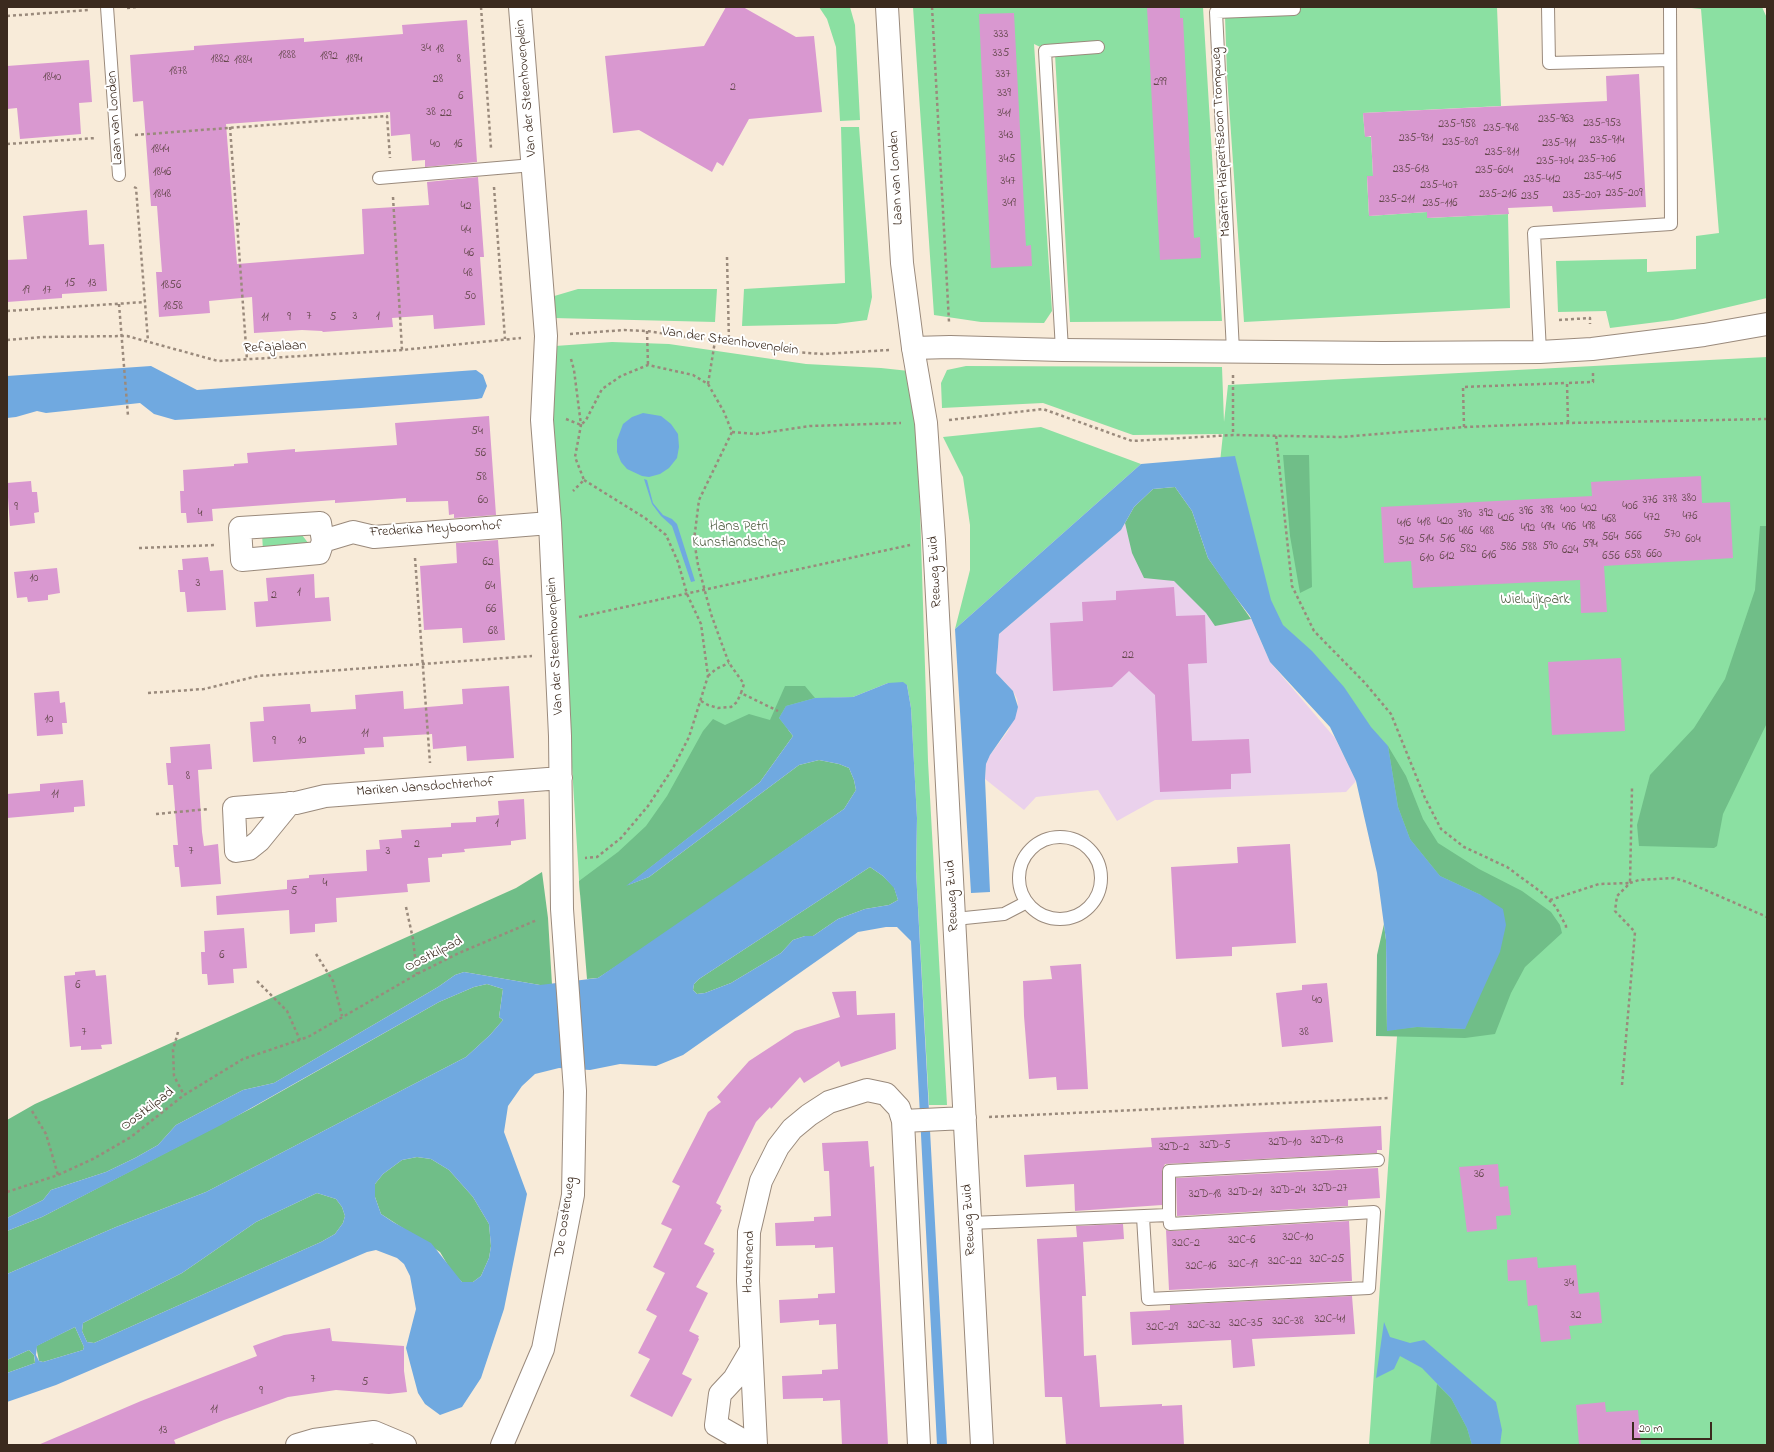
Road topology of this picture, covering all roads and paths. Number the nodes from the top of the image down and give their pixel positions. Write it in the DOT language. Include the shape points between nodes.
graph roads {
  1 [pos="136,7"];
  2 [pos="520,7"];
  3 [pos="887,7"];
  4 [pos="932,7"];
  5 [pos="1548,7"];
  6 [pos="1670,7"];
  7 [pos="107,8"];
  8 [pos="1294,9"];
  9 [pos="7,16"];
  10 [pos="1098,47"];
  11 [pos="1670,60"];
  12 [pos="230,127"];
  13 [pos="233,162"];
  14 [pos="237,162"];
  15 [pos="533,165"];
  16 [pos="119,175"];
  17 [pos="378,178"];
  18 [pos="237,224"];
  19 [pos="241,224"];
  20 [pos="727,257"];
  21 [pos="145,302"];
  22 [pos="119,304"];
  23 [pos="7,311"];
  24 [pos="1767,324"];
  25 [pos="647,331"];
  26 [pos="551,336"];
  27 [pos="122,337"];
  28 [pos="7,340"];
  29 [pos="148,341"];
  30 [pos="715,341"];
  31 [pos="729,342"];
  32 [pos="950,347"];
  33 [pos="913,348"];
  34 [pos="1062,350"];
  35 [pos="1233,351"];
  36 [pos="1540,352"];
  37 [pos="246,360"];
  38 [pos="648,365"];
  39 [pos="1567,383"];
  40 [pos="708,384"];
  41 [pos="128,416"];
  42 [pos="1767,419"];
  43 [pos="926,422"];
  44 [pos="581,425"];
  45 [pos="1464,428"];
  46 [pos="732,432"];
  47 [pos="1233,435"];
  48 [pos="1276,436"];
  49 [pos="584,480"];
  50 [pos="573,492"];
  51 [pos="550,523"];
  52 [pos="413,534"];
  53 [pos="934,540"];
  54 [pos="323,541"];
  55 [pos="241,544"];
  56 [pos="139,548"];
  57 [pos="705,590"];
  58 [pos="687,594"];
  59 [pos="554,620"];
  60 [pos="556,654"];
  61 [pos="729,663"];
  62 [pos="423,664"];
  63 [pos="708,676"];
  64 [pos="148,693"];
  65 [pos="741,693"];
  66 [pos="701,701"];
  67 [pos="778,711"];
  68 [pos="561,778"];
  69 [pos="1632,788"];
  70 [pos="432,789"];
  71 [pos="290,803"];
  72 [pos="234,808"];
  73 [pos="156,814"];
  74 [pos="560,864"];
  75 [pos="1630,883"];
  76 [pos="1550,900"];
  77 [pos="1026,902"];
  78 [pos="406,908"];
  79 [pos="562,909"];
  80 [pos="1767,917"];
  81 [pos="954,920"];
  82 [pos="1566,930"];
  83 [pos="316,954"];
  84 [pos="565,956"];
  85 [pos="417,974"];
  86 [pos="257,981"];
  87 [pos="342,1016"];
  88 [pos="178,1032"];
  89 [pos="300,1040"];
  90 [pos="1622,1086"];
  91 [pos="184,1095"];
  92 [pos="1389,1098"];
  93 [pos="32,1111"];
  94 [pos="955,1118"];
  95 [pos="903,1121"];
  96 [pos="1378,1160"];
  97 [pos="58,1175"];
  98 [pos="7,1192"];
  99 [pos="1169,1216"];
  100 [pos="1143,1217"];
  101 [pos="970,1223"];
  102 [pos="751,1350"];
  103 [pos="297,1445"];
  104 [pos="405,1445"];
  105 [pos="502,1445"];
  106 [pos="745,1445"];
  107 [pos="756,1445"];
  108 [pos="919,1445"];
  109 [pos="982,1445"];
  1 -- 7 [label="path"];
  2 -- 15 [label="street, Van der Steenhovenplein"];
  3 -- 33 [label="street, Laan van Londen" via="902,263"];
  4 -- 32 [label="path"];
  5 -- 11 [label="lane" via="1549,64"];
  6 -- 11 [label="lane"];
  7 -- 9 [label="path"];
  7 -- 16 [label="lane, Laan van Londen"];
  8 -- 35 [label="lane, Maarten Harpertszoon Trompweg" via="1216,12"];
  10 -- 34 [label="lane" via="1045,52"];
  11 -- 36 [label="lane" via="1671,224 1534,233"];
  12 -- 13 [label="path"];
  13 -- 14 [label="path"];
  13 -- 18 [label="path"];
  15 -- 17 [label="lane"];
  15 -- 26 [label="street, Van der Steenhovenplein"];
  16 -- 21 [label="path, Laan van Londen" via="136,188"];
  18 -- 19 [label="path"];
  18 -- 37 [label="path"];
  20 -- 31 [label="path"];
  21 -- 22 [label="path"];
  21 -- 29 [label="path, Laan van Londen"];
  22 -- 23 [label="path"];
  22 -- 27 [label="path"];
  24 -- 36 [label="street" via="1704,336"];
  25 -- 26 [label="path, Van der Steenhovenplein" via="624,330"];
  25 -- 30 [label="path, Van der Steenhovenplein"];
  25 -- 38 [label="path"];
  26 -- 37 [label="path, Refajalaan" via="402,350"];
  26 -- 44 [label="path" via="570,358 574,370"];
  26 -- 51 [label="street, Van der Steenhovenplein" via="542,420"];
  27 -- 28 [label="path, Refajalaan" via="43,337"];
  27 -- 29 [label="path, Refajalaan"];
  27 -- 41 [label="path"];
  29 -- 37 [label="path, Refajalaan" via="218,361"];
  30 -- 31 [label="path, Van der Steenhovenplein"];
  30 -- 40 [label="path"];
  31 -- 33 [label="path, Van der Steenhovenplein" via="779,351 824,354"];
  32 -- 33 [label="street"];
  32 -- 34 [label="street"];
  33 -- 43 [label="street, Reeweg Zuid"];
  34 -- 35 [label="street"];
  35 -- 36 [label="street"];
  35 -- 47 [label="path"];
  38 -- 40 [label="path" via="692,375"];
  38 -- 44 [label="path" via="621,376 602,389"];
  39 -- 45 [label="path" via="1463,387"];
  40 -- 46 [label="path"];
  42 -- 45 [label="path"];
  43 -- 46 [label="path" via="810,426 756,434"];
  43 -- 47 [label="path" via="1043,409 1132,441"];
  43 -- 53 [label="street, Reeweg Zuid"];
  44 -- 49 [label="path" via="575,457"];
  45 -- 48 [label="path" via="1341,437"];
  46 -- 57 [label="path" via="699,500 694,540"];
  47 -- 48 [label="path"];
  48 -- 76 [label="path" via="1292,586 1314,631 1365,683 1391,714 1425,798 1441,829 1464,847 1507,867"];
  49 -- 50 [label="path"];
  49 -- 58 [label="path" via="645,518 666,535 678,562"];
  51 -- 52 [label="street, Frederika Meyboomhof"];
  51 -- 59 [label="street, Van der Steenhovenplein"];
  52 -- 54 [label="street, Frederika Meyboomhof" via="374,537 353,532"];
  52 -- 62 [label="path"];
  53 -- 57 [label="path"];
  53 -- 81 [label="street, Reeweg Zuid"];
  54 -- 55 [label="street" via="319,553 242,560"];
  54 -- 55 [label="street" via="320,523 240,528"];
  55 -- 56 [label="path"];
  57 -- 58 [label="path"];
  57 -- 61 [label="path"];
  58 -- 59 [label="path"];
  58 -- 63 [label="path" via="701,624"];
  59 -- 60 [label="street, Van der Steenhovenplein"];
  60 -- 62 [label="path"];
  60 -- 68 [label="street, Van der Steenhovenplein"];
  61 -- 63 [label="path"];
  61 -- 65 [label="path" via="744,684"];
  62 -- 64 [label="path" via="258,676 204,690"];
  62 -- 70 [label="path"];
  63 -- 66 [label="path"];
  65 -- 66 [label="path" via="731,707 718,708"];
  65 -- 67 [label="path"];
  66 -- 74 [label="path" via="674,768 648,806 621,838 597,856"];
  68 -- 70 [label="street, Mariken Jansdochterhof"];
  68 -- 74 [label="street, Van der Steenhovenplein"];
  69 -- 75 [label="path"];
  70 -- 71 [label="street, Mariken Jansdochterhof" via="325,796"];
  71 -- 72 [label="street, Mariken Jansdochterhof"];
  71 -- 72 [label="street" via="259,841 249,849 236,850"];
  72 -- 73 [label="path"];
  74 -- 79 [label="street, Van der Steenhovenplein"];
  75 -- 76 [label="path" via="1599,884"];
  75 -- 80 [label="path" via="1674,878"];
  75 -- 90 [label="path" via="1617,896 1615,911 1635,932"];
  76 -- 82 [label="path"];
  77 -- 77 [label="lane" via="1020,889 1019,875 1022,862 1030,850 1042,841 1055,837 1070,838 1093,854 1099,865 1101,878 1096,896 1084,911 1060,919 1047,917"];
  77 -- 81 [label="lane" via="1004,914"];
  78 -- 85 [label="path" via="414,939"];
  79 -- 84 [label="street, Van der Steenhovenplein"];
  79 -- 85 [label="path, Oostkilpad"];
  81 -- 94 [label="street, Reeweg Zuid"];
  83 -- 87 [label="path" via="333,981"];
  84 -- 105 [label="street, De Oosterweg" via="575,1091 573,1195 543,1349"];
  85 -- 87 [label="path, Oostkilpad"];
  86 -- 89 [label="path" via="287,1011"];
  87 -- 89 [label="path, Oostkilpad"];
  88 -- 91 [label="path" via="173,1050 174,1076"];
  89 -- 91 [label="path, Oostkilpad" via="243,1059"];
  91 -- 97 [label="path, Oostkilpad" via="131,1137"];
  92 -- 94 [label="path"];
  93 -- 97 [label="path" via="46,1134"];
  94 -- 95 [label="street"];
  94 -- 101 [label="street, Reeweg Zuid"];
  95 -- 102 [label="street, Houtenend" via="899,1108 886,1094 867,1090 829,1102 809,1115 792,1128 778,1148 761,1181 749,1232"];
  95 -- 108 [label="street, Houtenend"];
  96 -- 99 [label="lane" via="1169,1171"];
  97 -- 98 [label="path, Oostkilpad"];
  99 -- 100 [label="lane"];
  99 -- 100 [label="lane" via="1170,1224 1374,1212 1369,1288 1148,1299"];
  100 -- 101 [label="lane"];
  101 -- 109 [label="street, Reeweg Zuid"];
  102 -- 106 [label="street" via="734,1379 720,1394 716,1425 737,1436"];
  102 -- 107 [label="street, Houtenend"];
  103 -- 104 [label="street" via="314,1440 374,1432"];
}
